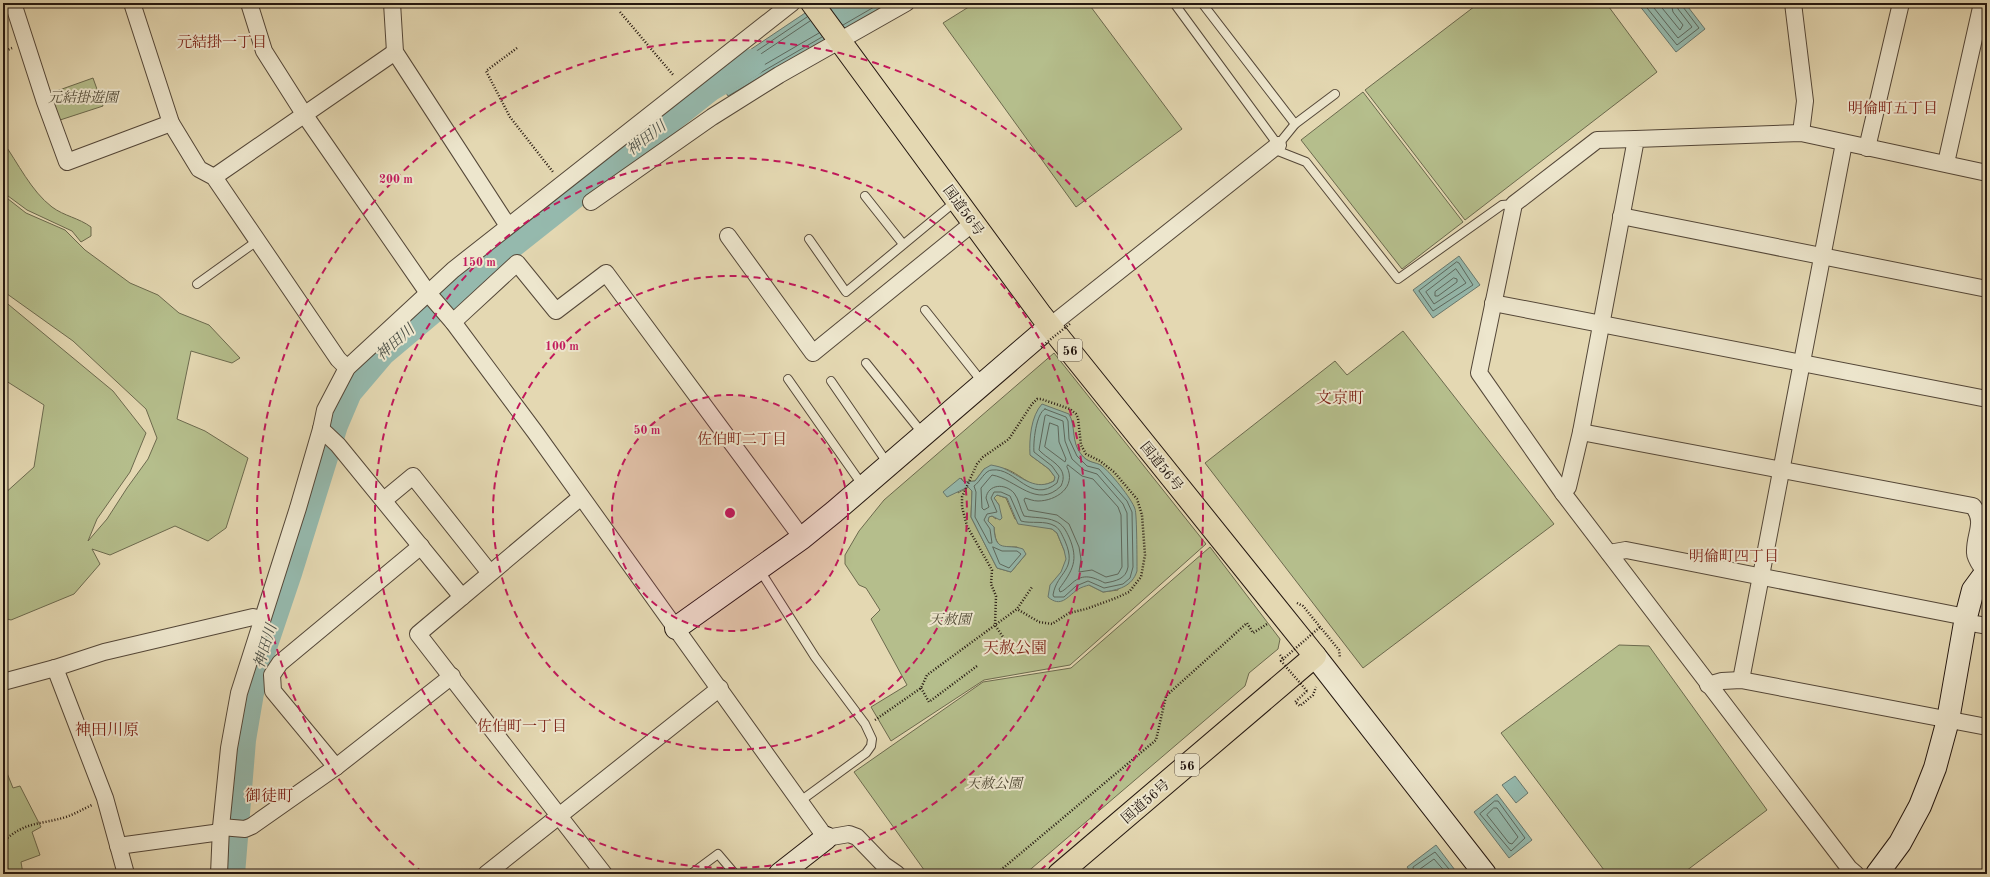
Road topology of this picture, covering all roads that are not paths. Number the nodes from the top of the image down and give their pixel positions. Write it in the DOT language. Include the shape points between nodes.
graph roads {
  1 [pos="13,3"];
  2 [pos="132,3"];
  3 [pos="249,3"];
  4 [pos="392,3"];
  5 [pos="792,3"];
  6 [pos="812,3"];
  7 [pos="906,3"];
  8 [pos="1174,3"];
  9 [pos="1202,3"];
  10 [pos="1794,3"];
  11 [pos="1901,3"];
  12 [pos="1982,3"];
  13 [pos="838,38"];
  14 [pos="395,52"];
  15 [pos="1335,94"];
  16 [pos="304,114"];
  17 [pos="171,123"];
  18 [pos="1295,124"];
  19 [pos="1801,133"];
  20 [pos="1636,139"];
  21 [pos="1844,143"];
  22 [pos="1276,147"];
  23 [pos="1867,148"];
  24 [pos="1946,164"];
  25 [pos="1987,173"];
  26 [pos="214,177"];
  27 [pos="865,196"];
  28 [pos="956,200"];
  29 [pos="591,202"];
  30 [pos="1514,204"];
  31 [pos="1621,216"];
  32 [pos="973,223"];
  33 [pos="508,226"];
  34 [pos="728,236"];
  35 [pos="809,239"];
  36 [pos="257,241"];
  37 [pos="903,244"];
  38 [pos="1822,256"];
  39 [pos="197,284"];
  40 [pos="1987,289"];
  41 [pos="430,295"];
  42 [pos="1493,303"];
  43 [pos="925,310"];
  44 [pos="450,318"];
  45 [pos="1600,324"];
  46 [pos="1050,326"];
  47 [pos="1801,362"];
  48 [pos="866,363"];
  49 [pos="347,368"];
  50 [pos="788,379"];
  51 [pos="831,381"];
  52 [pos="983,383"];
  53 [pos="1987,399"];
  54 [pos="1581,432"];
  55 [pos="327,434"];
  56 [pos="924,434"];
  57 [pos="889,465"];
  58 [pos="1781,470"];
  59 [pos="863,487"];
  60 [pos="1563,493"];
  61 [pos="581,497"];
  62 [pos="384,500"];
  63 [pos="802,538"];
  64 [pos="421,546"];
  65 [pos="1610,553"];
  66 [pos="758,569"];
  67 [pos="1986,572"];
  68 [pos="490,574"];
  69 [pos="1760,576"];
  70 [pos="462,597"];
  71 [pos="262,619"];
  72 [pos="1965,620"];
  73 [pos="1987,626"];
  74 [pos="676,628"];
  75 [pos="1315,656"];
  76 [pos="55,668"];
  77 [pos="452,676"];
  78 [pos="1741,680"];
  79 [pos="3,682"];
  80 [pos="1708,685"];
  81 [pos="720,688"];
  82 [pos="1948,720"];
  83 [pos="1987,728"];
  84 [pos="336,767"];
  85 [pos="799,802"];
  86 [pos="559,816"];
  87 [pos="222,829"];
  88 [pos="826,838"];
  89 [pos="118,846"];
  90 [pos="886,869"];
  91 [pos="126,874"];
  92 [pos="219,874"];
  93 [pos="486,874"];
  94 [pos="604,874"];
  95 [pos="690,874"];
  96 [pos="735,874"];
  97 [pos="780,874"];
  98 [pos="897,874"];
  99 [pos="1059,874"];
  100 [pos="1485,874"];
  101 [pos="1856,874"];
  102 [pos="1877,874"];
  1 -- 17 [label="street" via="67,162"];
  2 -- 17 [label="street"];
  3 -- 16 [label="street" via="264,51"];
  4 -- 14 [label="street"];
  5 -- 33 [label="street"];
  6 -- 13 [label="highway, 国道56号 / 56"];
  7 -- 13 [label="street"];
  8 -- 22 [label="lane"];
  9 -- 18 [label="lane"];
  10 -- 19 [label="street" via="1805,101"];
  11 -- 23 [label="street"];
  12 -- 24 [label="street"];
  13 -- 28 [label="highway, 国道56号 / 56"];
  13 -- 29 [label="street" via="712,116"];
  14 -- 16 [label="street"];
  14 -- 33 [label="street"];
  15 -- 18 [label="lane"];
  16 -- 26 [label="street"];
  16 -- 41 [label="street"];
  17 -- 26 [label="street" via="199,169"];
  18 -- 22 [label="lane"];
  19 -- 20 [label="street"];
  19 -- 21 [label="street"];
  20 -- 30 [label="street" via="1596,140"];
  20 -- 31 [label="street"];
  21 -- 23 [label="street"];
  21 -- 38 [label="street"];
  22 -- 30 [label="lane" via="1306,162 1398,279 1502,205"];
  22 -- 46 [label="street"];
  23 -- 24 [label="street"];
  24 -- 25 [label="street"];
  26 -- 36 [label="street"];
  27 -- 37 [label="lane"];
  28 -- 32 [label="highway, 国道56号 / 56"];
  28 -- 37 [label="lane"];
  30 -- 42 [label="street"];
  31 -- 38 [label="street"];
  31 -- 45 [label="street"];
  32 -- 34 [label="street" via="813,353"];
  32 -- 46 [label="highway, 国道56号 / 56"];
  33 -- 41 [label="street"];
  35 -- 37 [label="lane" via="846,292"];
  36 -- 39 [label="lane"];
  36 -- 49 [label="street" via="338,359"];
  38 -- 40 [label="street"];
  38 -- 47 [label="street"];
  41 -- 44 [label="street"];
  41 -- 49 [label="street"];
  42 -- 45 [label="street"];
  42 -- 60 [label="street" via="1479,373"];
  43 -- 52 [label="lane"];
  44 -- 61 [label="street"];
  44 -- 63 [label="street" via="517,263 556,311 606,273"];
  45 -- 47 [label="street"];
  45 -- 54 [label="street"];
  46 -- 52 [label="street"];
  46 -- 75 [label="highway, 国道56号 / 56"];
  47 -- 53 [label="street"];
  47 -- 58 [label="street"];
  48 -- 56 [label="lane"];
  49 -- 55 [label="street" via="325,410"];
  50 -- 59 [label="lane"];
  51 -- 57 [label="lane"];
  52 -- 56 [label="street"];
  54 -- 58 [label="street"];
  54 -- 60 [label="street" via="1568,487"];
  55 -- 62 [label="street"];
  55 -- 71 [label="street"];
  56 -- 57 [label="street"];
  57 -- 59 [label="street"];
  58 -- 67 [label="street" via="1973,506 1979,513 1980,522 1975,554"];
  58 -- 69 [label="street"];
  59 -- 63 [label="street"];
  60 -- 65 [label="street"];
  61 -- 68 [label="street"];
  61 -- 74 [label="street"];
  62 -- 64 [label="street"];
  62 -- 68 [label="street" via="413,476"];
  63 -- 66 [label="street"];
  64 -- 70 [label="street"];
  64 -- 84 [label="street" via="280,663 272,675 273,691"];
  65 -- 69 [label="street" via="1626,550"];
  65 -- 80 [label="street"];
  66 -- 74 [label="street"];
  66 -- 85 [label="lane" via="815,657 855,708 872,739 866,753"];
  67 -- 72 [label="street" via="1973,590"];
  68 -- 70 [label="street"];
  69 -- 72 [label="street"];
  69 -- 78 [label="street"];
  70 -- 77 [label="street" via="418,634"];
  71 -- 76 [label="street" via="253,617 104,652"];
  71 -- 87 [label="street" via="239,693 228,748"];
  72 -- 73 [label="street"];
  72 -- 82 [label="street"];
  74 -- 81 [label="street"];
  75 -- 99 [label="highway, 国道56号 / 56"];
  75 -- 100 [label="street"];
  76 -- 79 [label="street"];
  76 -- 89 [label="street" via="104,798"];
  77 -- 84 [label="street"];
  77 -- 86 [label="street"];
  78 -- 80 [label="street"];
  78 -- 82 [label="street"];
  80 -- 101 [label="street"];
  81 -- 85 [label="street"];
  81 -- 86 [label="street"];
  82 -- 83 [label="street"];
  82 -- 102 [label="street" via="1935,768 1920,806 1900,843"];
  84 -- 87 [label="street" via="252,826 245,829"];
  85 -- 88 [label="street"];
  86 -- 93 [label="street"];
  86 -- 94 [label="street"];
  87 -- 89 [label="street"];
  87 -- 92 [label="street"];
  88 -- 90 [label="street" via="849,834 857,837"];
  88 -- 97 [label="street"];
  89 -- 91 [label="street"];
  90 -- 98 [label="street"];
  95 -- 96 [label="lane" via="718,854"];
}
